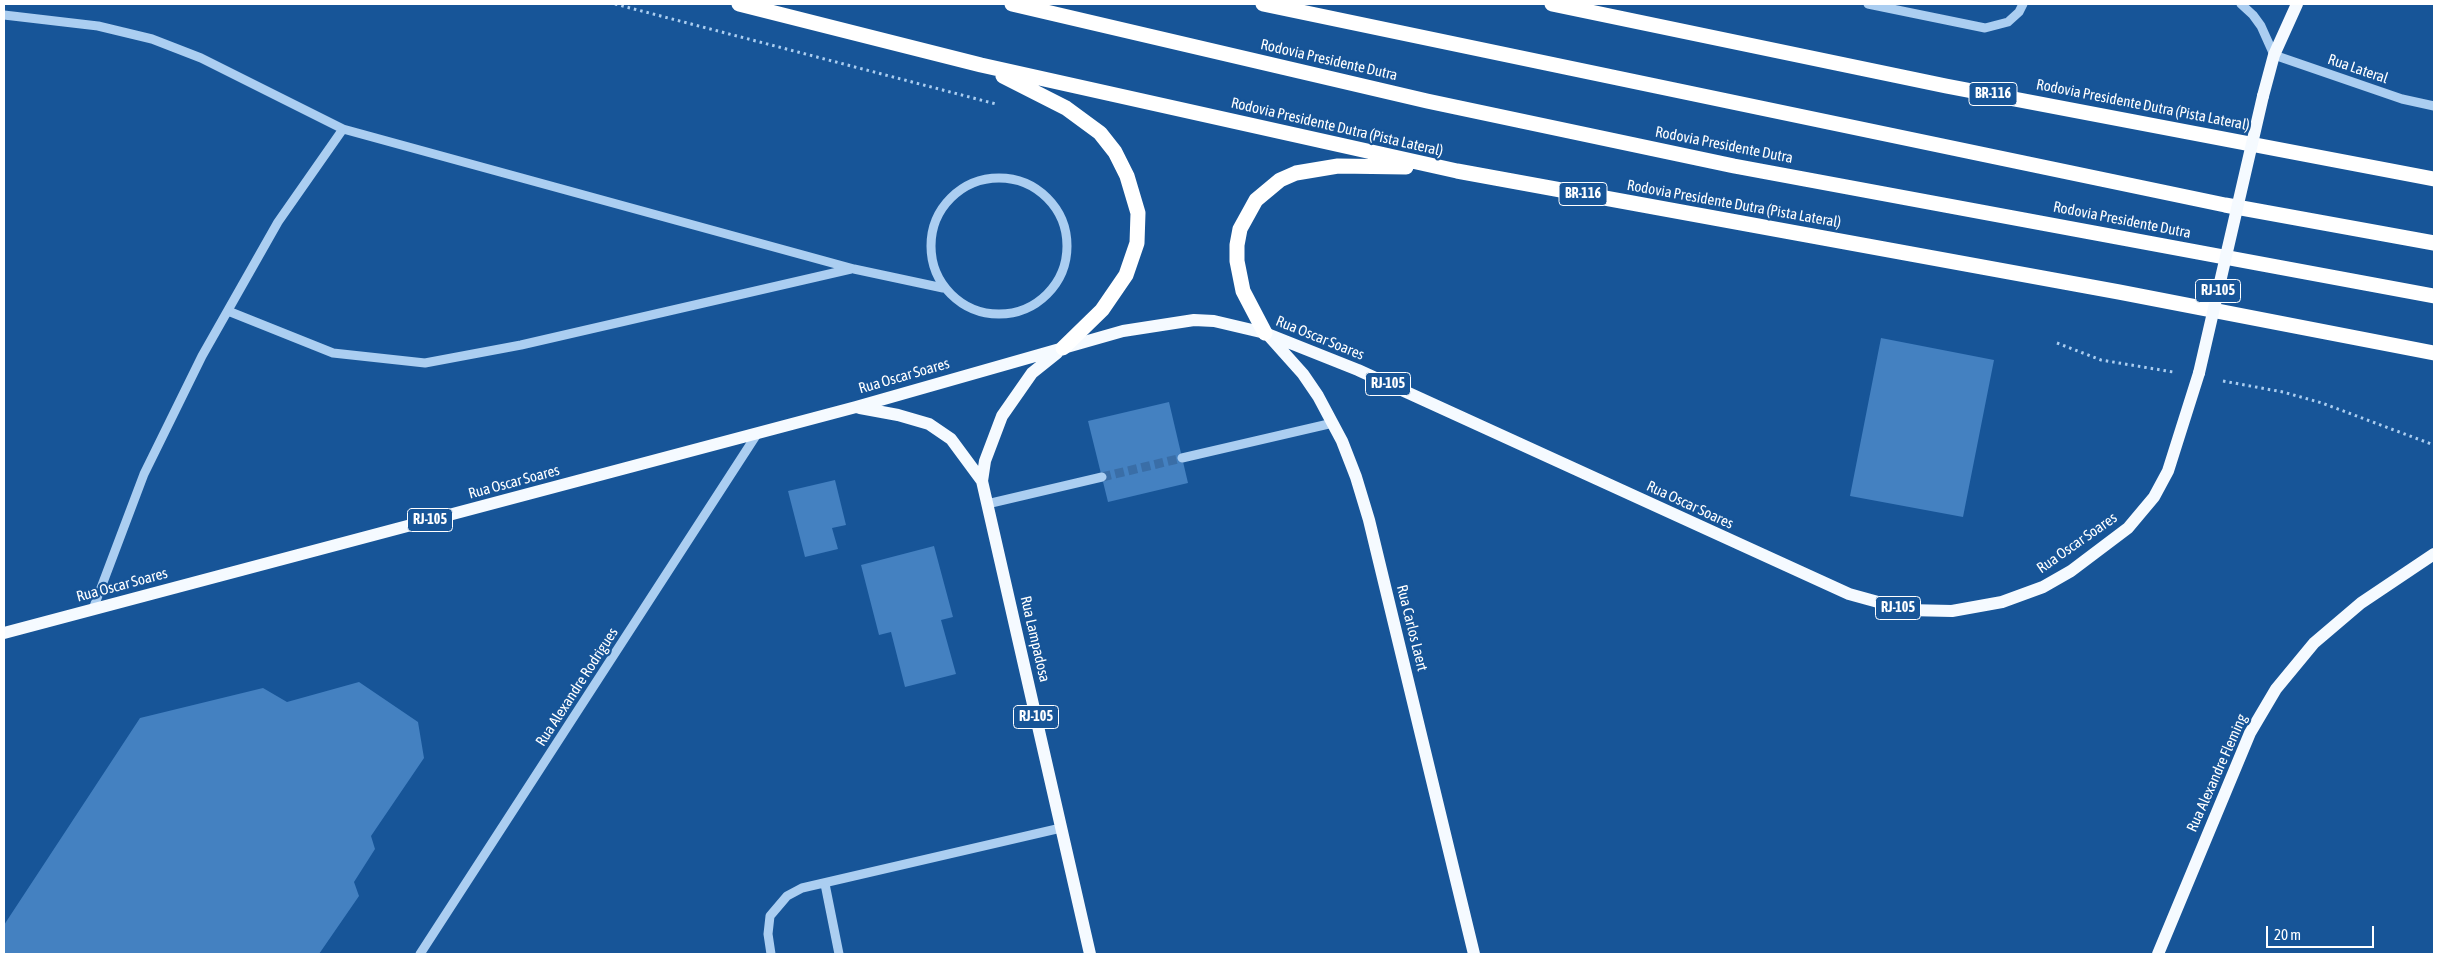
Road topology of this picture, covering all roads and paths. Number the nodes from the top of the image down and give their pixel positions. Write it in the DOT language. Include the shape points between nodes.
graph roads {
  1 [pos="615,4"];
  2 [pos="739,4"];
  3 [pos="1012,4"];
  4 [pos="1263,4"];
  5 [pos="1552,4"];
  6 [pos="1868,4"];
  7 [pos="2023,4"];
  8 [pos="2241,4"];
  9 [pos="2298,4"];
  10 [pos="4,15"];
  11 [pos="2274,55"];
  12 [pos="981,65"];
  13 [pos="1005,106"];
  14 [pos="2434,106"];
  15 [pos="344,129"];
  16 [pos="1457,171"];
  17 [pos="2434,179"];
  18 [pos="2434,242"];
  19 [pos="854,269"];
  20 [pos="943,288"];
  21 [pos="2434,296"];
  22 [pos="228,311"];
  23 [pos="1265,333"];
  24 [pos="2057,343"];
  25 [pos="1063,348"];
  26 [pos="2434,353"];
  27 [pos="2165,371"];
  28 [pos="2224,381"];
  29 [pos="856,407"];
  30 [pos="1333,423"];
  31 [pos="756,434"];
  32 [pos="2434,445"];
  33 [pos="1182,458"];
  34 [pos="1102,477"];
  35 [pos="982,481"];
  36 [pos="988,504"];
  37 [pos="2434,554"];
  38 [pos="93,609"];
  39 [pos="4,633"];
  40 [pos="1062,828"];
  41 [pos="825,884"];
  42 [pos="420,954"];
  43 [pos="771,954"];
  44 [pos="839,954"];
  45 [pos="1090,954"];
  46 [pos="1474,954"];
  47 [pos="2158,954"];
  1 -- 13 [label="path"];
  2 -- 12 [label="highway, Rodovia Presidente Dutra (Pista Lateral) / BR-116"];
  3 -- 21 [label="highway, Rodovia Presidente Dutra" via="1427,100 1734,166"];
  4 -- 18 [label="highway" via="2225,205"];
  5 -- 17 [label="highway, Rodovia Presidente Dutra (Pista Lateral) / BR-116" via="1946,86"];
  6 -- 7 [label="street" via="1985,28 2008,22"];
  8 -- 11 [label="street" via="2261,26"];
  9 -- 11 [label="main road, Rua Oscar Soares / RJ-105"];
  10 -- 15 [label="street" via="98,26 152,39 201,58"];
  11 -- 14 [label="street, Rua Lateral" via="2402,99"];
  11 -- 23 [label="main road, Rua Oscar Soares / RJ-105, bridge" via="2198,373 2168,471 2154,498 2128,528 2061,577 2035,591 1983,607 1929,612 1892,607 1822,584 1358,370"];
  12 -- 16 [label="highway, Rodovia Presidente Dutra (Pista Lateral) / BR-116"];
  12 -- 25 [label="highway" via="1066,108 1100,133 1115,152 1127,176 1138,213 1137,243 1126,275 1102,310"];
  15 -- 19 [label="street"];
  15 -- 22 [label="street" via="278,222"];
  16 -- 23 [label="highway" via="1338,166 1296,173 1267,188 1248,212 1240,229 1236,261 1243,291"];
  16 -- 26 [label="highway, Rodovia Presidente Dutra (Pista Lateral) / BR-116"];
  19 -- 20 [label="street"];
  19 -- 22 [label="street" via="522,345 426,363 333,353"];
  20 -- 20 [label="street" via="931,260 932,229 946,201 970,183 1001,176 1031,184 1055,204 1068,232 1067,263 1053,291 1027,310 997,316 967,308"];
  22 -- 38 [label="street" via="144,474"];
  23 -- 25 [label="main road, Rua Oscar Soares / RJ-105" via="1214,321 1194,320 1123,331"];
  23 -- 30 [label="main road, Rua Carlos Laert" via="1303,374"];
  24 -- 27 [label="path" via="2101,360"];
  25 -- 29 [label="main road, Rua Oscar Soares / RJ-105"];
  25 -- 35 [label="main road" via="1032,373 1012,399 985,461"];
  28 -- 32 [label="path" via="2322,403"];
  29 -- 31 [label="main road, Rua Oscar Soares / RJ-105"];
  29 -- 35 [label="main road, Rua Lampadosa / RJ-105" via="929,424 951,440"];
  30 -- 33 [label="street"];
  30 -- 46 [label="main road, Rua Carlos Laert" via="1356,476 1369,520"];
  31 -- 38 [label="main road, Rua Oscar Soares / RJ-105"];
  31 -- 42 [label="street, Rua Alexandre Rodrigues"];
  34 -- 36 [label="street"];
  35 -- 36 [label="main road, Rua Lampadosa / RJ-105"];
  36 -- 40 [label="main road, Rua Lampadosa / RJ-105"];
  37 -- 47 [label="main road, Rua Alexandre Fleming" via="2361,603 2314,643 2276,689 2250,733"];
  38 -- 39 [label="main road, Rua Oscar Soares / RJ-105"];
  40 -- 41 [label="street"];
  40 -- 45 [label="main road, Rua Lampadosa / RJ-105"];
  41 -- 43 [label="street" via="802,888 776,906 770,916 768,934"];
  41 -- 44 [label="street"];
}
